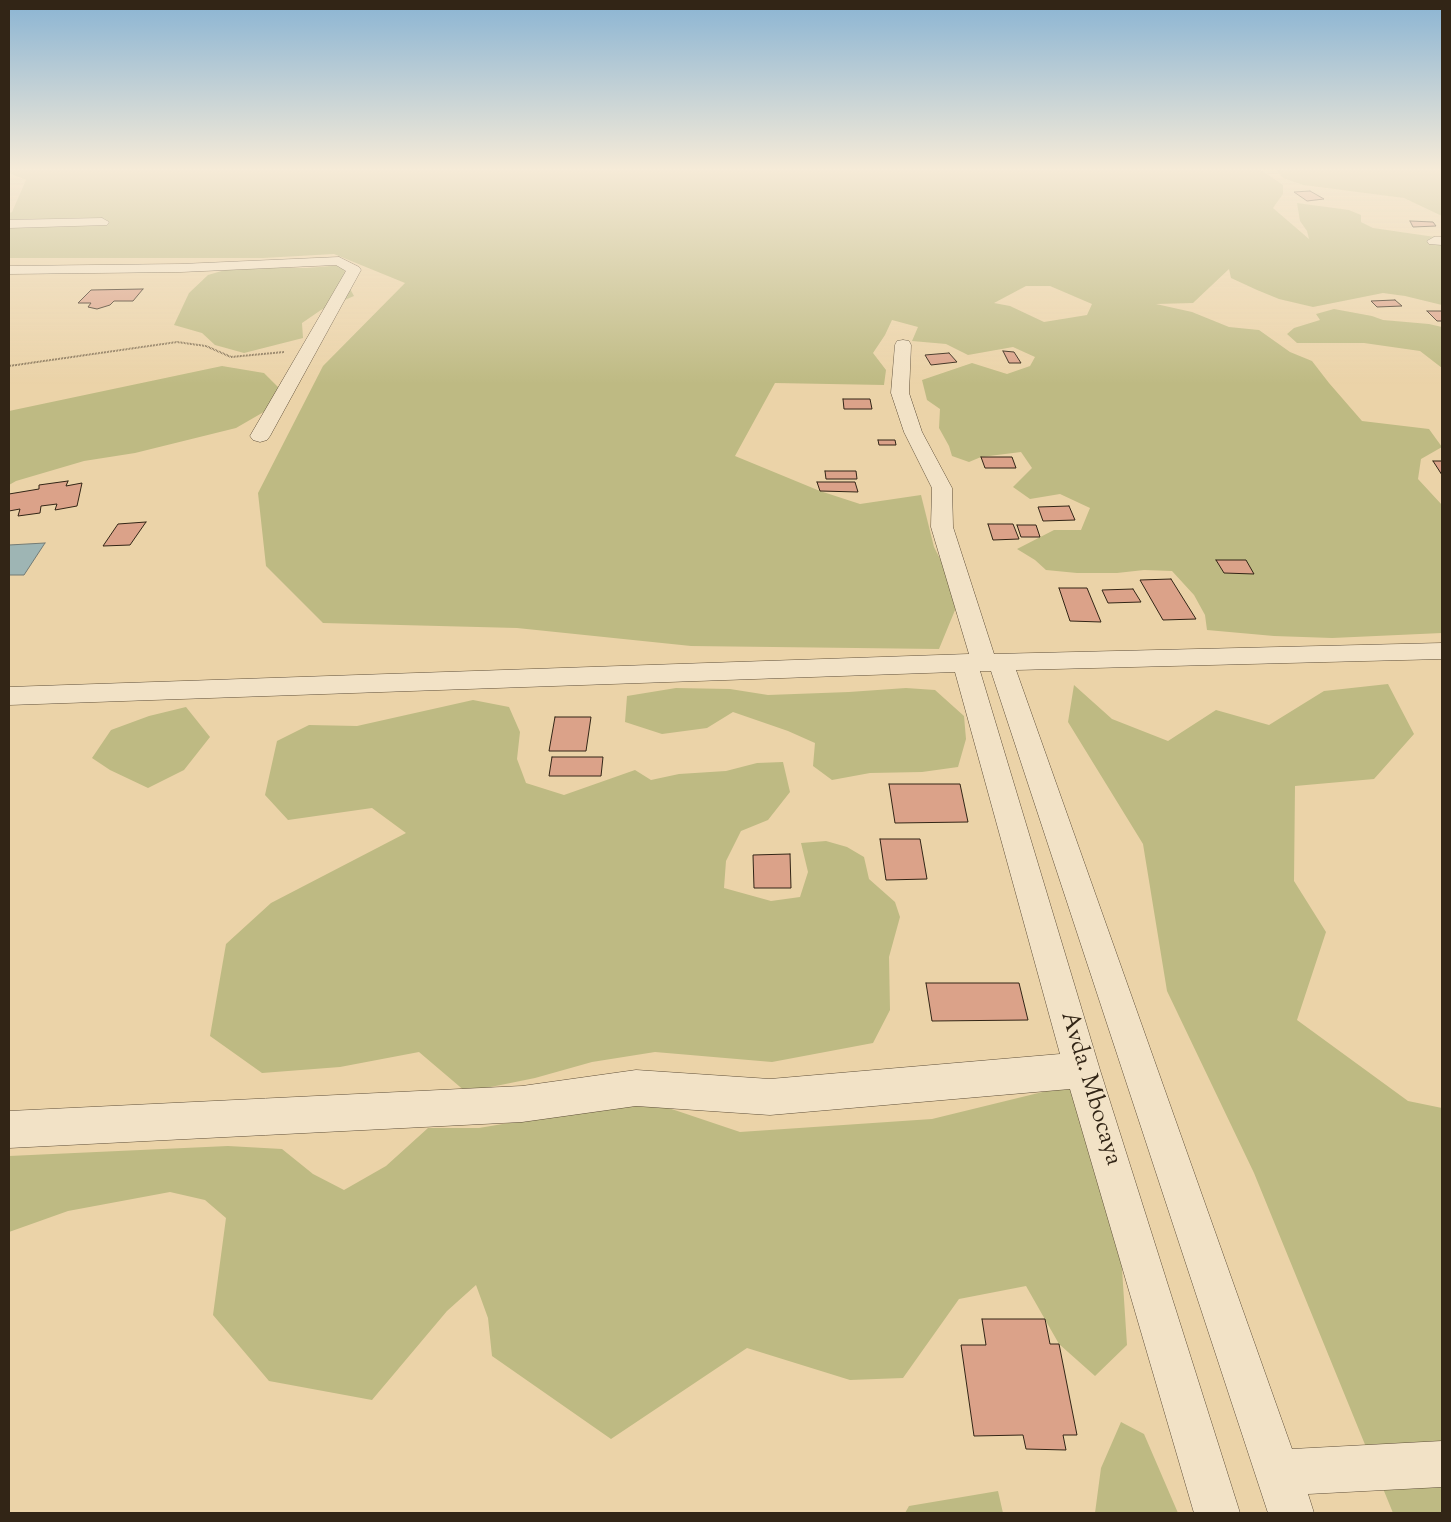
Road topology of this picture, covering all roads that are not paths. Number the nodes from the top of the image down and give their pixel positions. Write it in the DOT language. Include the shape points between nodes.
graph roads {
  1 [pos="9,270"];
  2 [pos="902,345"];
  3 [pos="260,436"];
  4 [pos="1442,651"];
  5 [pos="984,663"];
  6 [pos="9,696"];
  7 [pos="1082,1070"];
  8 [pos="9,1130"];
  9 [pos="1442,1464"];
  10 [pos="1284,1493"];
  11 [pos="1217,1513"];
  1 -- 3 [label="street" via="181,268 339,261 354,270"];
  2 -- 5 [label="street" via="900,394 913,432 942,488 942,526"];
  4 -- 5 [label="street"];
  5 -- 6 [label="street"];
  5 -- 7 [label="street, Avda. Mbocaya"];
  5 -- 10 [label="street"];
  7 -- 8 [label="street" via="770,1096 636,1088 522,1104"];
  7 -- 11 [label="street, Avda. Mbocaya"];
  9 -- 10 [label="street"];
}
